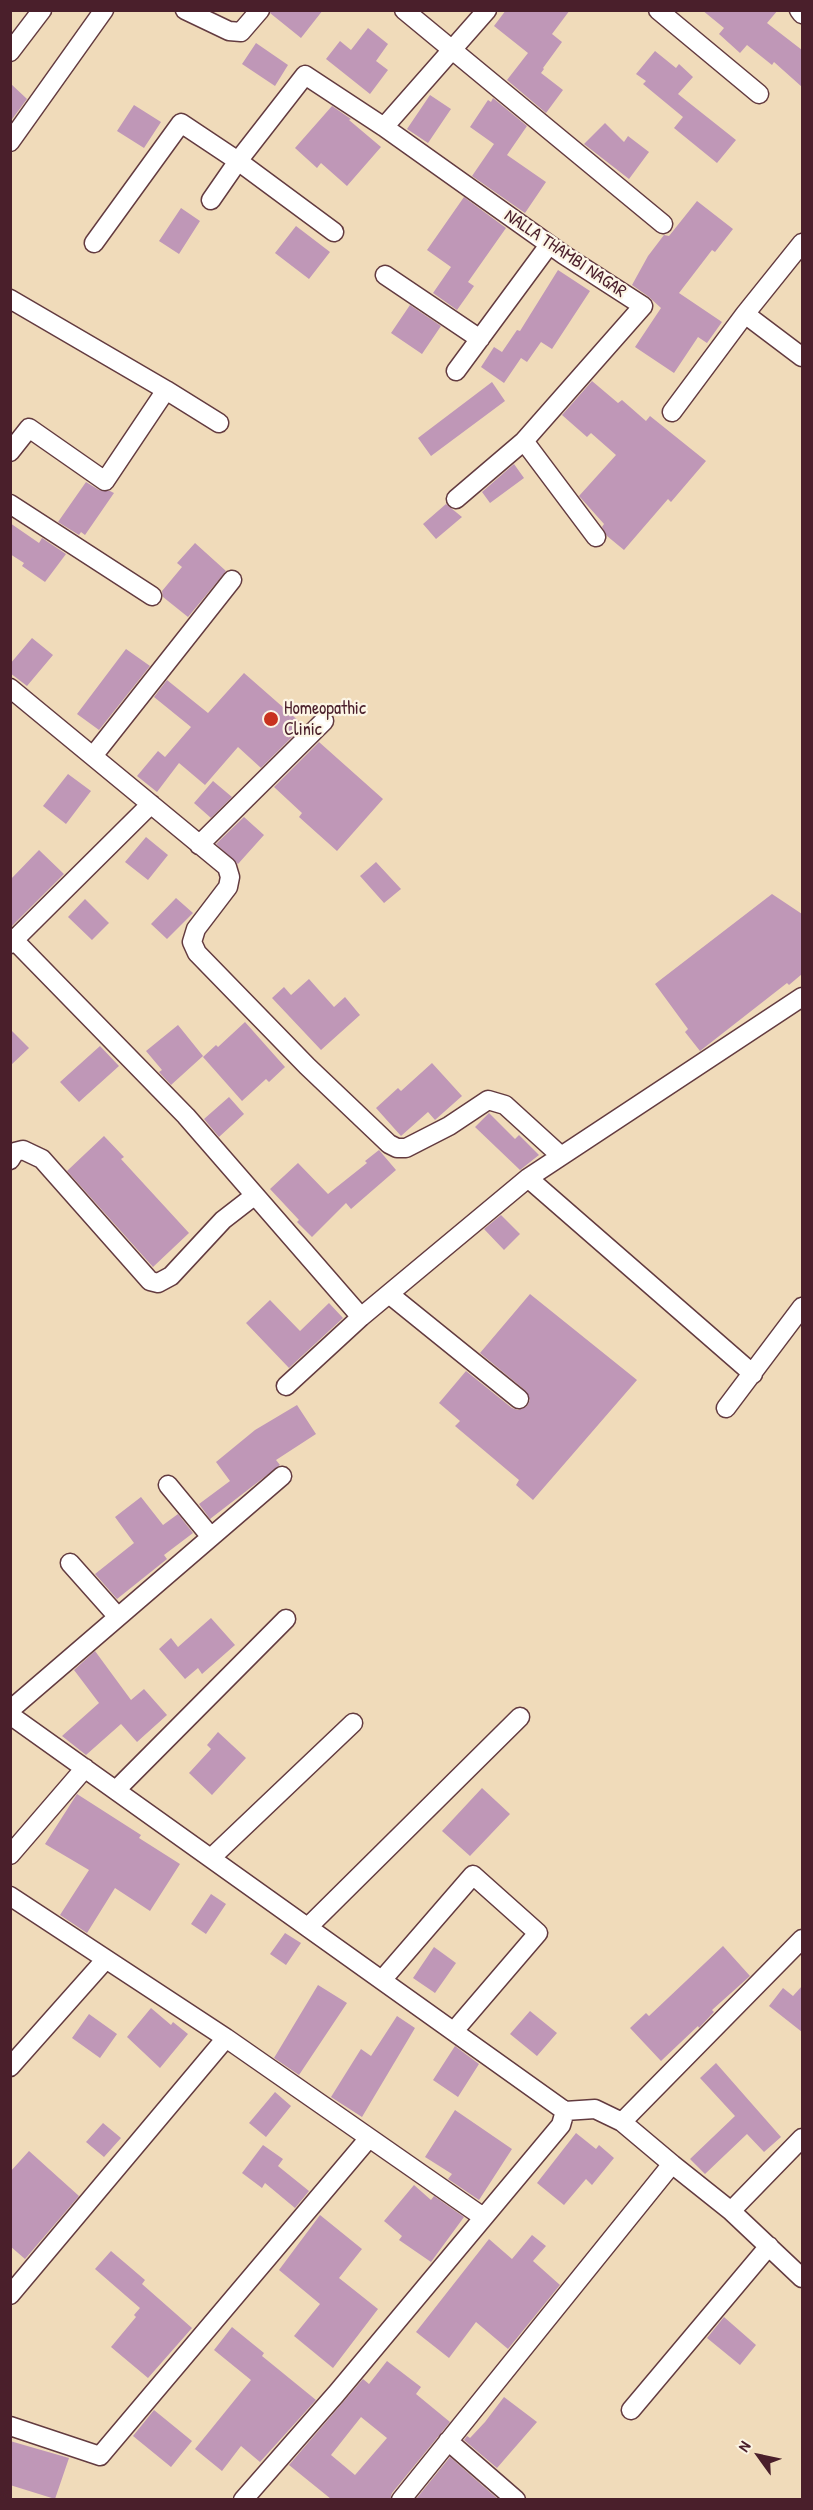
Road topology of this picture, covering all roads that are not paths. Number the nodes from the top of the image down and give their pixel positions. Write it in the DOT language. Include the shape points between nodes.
graph roads {
  1 [pos="42,10"];
  2 [pos="104,10"];
  3 [pos="185,10"];
  4 [pos="260,10"];
  5 [pos="404,10"];
  6 [pos="487,10"];
  7 [pos="658,10"];
  8 [pos="799,10"];
  9 [pos="802,14"];
  10 [pos="450,51"];
  11 [pos="10,52"];
  12 [pos="759,94"];
  13 [pos="384,127"];
  14 [pos="10,142"];
  15 [pos="238,161"];
  16 [pos="211,200"];
  17 [pos="663,224"];
  18 [pos="334,232"];
  19 [pos="94,243"];
  20 [pos="802,243"];
  21 [pos="549,245"];
  22 [pos="386,275"];
  23 [pos="10,299"];
  24 [pos="745,314"];
  25 [pos="480,339"];
  26 [pos="802,357"];
  27 [pos="456,371"];
  28 [pos="166,390"];
  29 [pos="672,412"];
  30 [pos="219,423"];
  31 [pos="524,441"];
  32 [pos="10,452"];
  33 [pos="456,499"];
  34 [pos="10,504"];
  35 [pos="596,537"];
  36 [pos="232,580"];
  37 [pos="152,596"];
  38 [pos="10,687"];
  39 [pos="324,721"];
  40 [pos="93,756"];
  41 [pos="151,804"];
  42 [pos="199,845"];
  43 [pos="12,942"];
  44 [pos="802,997"];
  45 [pos="561,1156"];
  46 [pos="10,1160"];
  47 [pos="528,1178"];
  48 [pos="254,1196"];
  49 [pos="389,1294"];
  50 [pos="802,1307"];
  51 [pos="361,1317"];
  52 [pos="753,1374"];
  53 [pos="286,1386"];
  54 [pos="519,1400"];
  55 [pos="726,1408"];
  56 [pos="282,1476"];
  57 [pos="168,1485"];
  58 [pos="212,1537"];
  59 [pos="70,1563"];
  60 [pos="118,1617"];
  61 [pos="286,1619"];
  62 [pos="10,1710"];
  63 [pos="10,1715"];
  64 [pos="520,1717"];
  65 [pos="352,1723"];
  66 [pos="85,1768"];
  67 [pos="117,1790"];
  68 [pos="10,1855"];
  69 [pos="211,1858"];
  70 [pos="10,1896"];
  71 [pos="308,1927"];
  72 [pos="802,1939"];
  73 [pos="106,1959"];
  74 [pos="382,1980"];
  75 [pos="454,2031"];
  76 [pos="226,2038"];
  77 [pos="10,2067"];
  78 [pos="565,2111"];
  79 [pos="622,2122"];
  80 [pos="369,2138"];
  81 [pos="802,2138"];
  82 [pos="672,2164"];
  83 [pos="731,2211"];
  84 [pos="483,2217"];
  85 [pos="769,2247"];
  86 [pos="802,2278"];
  87 [pos="10,2295"];
  88 [pos="631,2410"];
  89 [pos="10,2426"];
  90 [pos="448,2441"];
  91 [pos="243,2499"];
  92 [pos="401,2499"];
  93 [pos="516,2499"];
  1 -- 11 [label="street"];
  2 -- 14 [label="street"];
  3 -- 4 [label="street" via="229,31 241,32"];
  5 -- 10 [label="street"];
  6 -- 10 [label="street"];
  7 -- 12 [label="street"];
  8 -- 9 [label="street"];
  10 -- 13 [label="street"];
  10 -- 17 [label="street"];
  13 -- 15 [label="street, NALLA THAMBI NAGAR" via="305,75"];
  13 -- 21 [label="street, NALLA THAMBI NAGAR"];
  15 -- 16 [label="street"];
  15 -- 18 [label="street"];
  15 -- 19 [label="street" via="182,123"];
  20 -- 24 [label="street"];
  21 -- 25 [label="street"];
  21 -- 31 [label="street, NALLA THAMBI NAGAR" via="643,306"];
  22 -- 25 [label="street"];
  23 -- 28 [label="street"];
  24 -- 26 [label="street"];
  24 -- 29 [label="street"];
  25 -- 27 [label="street"];
  28 -- 30 [label="street"];
  28 -- 32 [label="street" via="105,481 29,428"];
  31 -- 33 [label="street"];
  31 -- 35 [label="street"];
  34 -- 37 [label="street"];
  36 -- 40 [label="street"];
  38 -- 40 [label="street"];
  39 -- 42 [label="street"];
  40 -- 41 [label="street"];
  41 -- 42 [label="street"];
  41 -- 43 [label="street"];
  42 -- 45 [label="street" via="227,867 230,877 228,887 196,929 192,942 197,953 389,1144 406,1148 488,1100 505,1105"];
  43 -- 48 [label="street" via="186,1116"];
  44 -- 45 [label="street"];
  45 -- 47 [label="street"];
  46 -- 48 [label="street" via="15,1152 23,1150 42,1159 150,1281 158,1283 171,1276 223,1220"];
  47 -- 49 [label="street"];
  47 -- 52 [label="street"];
  48 -- 51 [label="street"];
  49 -- 51 [label="street"];
  49 -- 54 [label="street"];
  50 -- 52 [label="street"];
  51 -- 53 [label="street"];
  52 -- 55 [label="street"];
  56 -- 58 [label="street"];
  57 -- 58 [label="street"];
  58 -- 60 [label="street"];
  59 -- 60 [label="street"];
  60 -- 62 [label="street"];
  61 -- 67 [label="street"];
  63 -- 66 [label="street"];
  64 -- 71 [label="street"];
  65 -- 69 [label="street"];
  66 -- 67 [label="street"];
  66 -- 68 [label="street"];
  67 -- 69 [label="street"];
  69 -- 71 [label="street"];
  70 -- 73 [label="street"];
  71 -- 74 [label="street"];
  72 -- 79 [label="street"];
  73 -- 76 [label="street"];
  73 -- 77 [label="street"];
  74 -- 75 [label="street"];
  74 -- 75 [label="street" via="473,1875 538,1933"];
  75 -- 78 [label="street"];
  76 -- 80 [label="street"];
  76 -- 87 [label="street"];
  78 -- 79 [label="street" via="595,2109"];
  78 -- 84 [label="street" via="561,2125"];
  79 -- 82 [label="street"];
  80 -- 84 [label="street"];
  80 -- 89 [label="street" via="100,2456"];
  81 -- 83 [label="street"];
  82 -- 83 [label="street"];
  82 -- 90 [label="street"];
  83 -- 85 [label="street"];
  84 -- 91 [label="street"];
  85 -- 86 [label="street"];
  85 -- 88 [label="street"];
  90 -- 92 [label="street"];
  90 -- 93 [label="street"];
}
